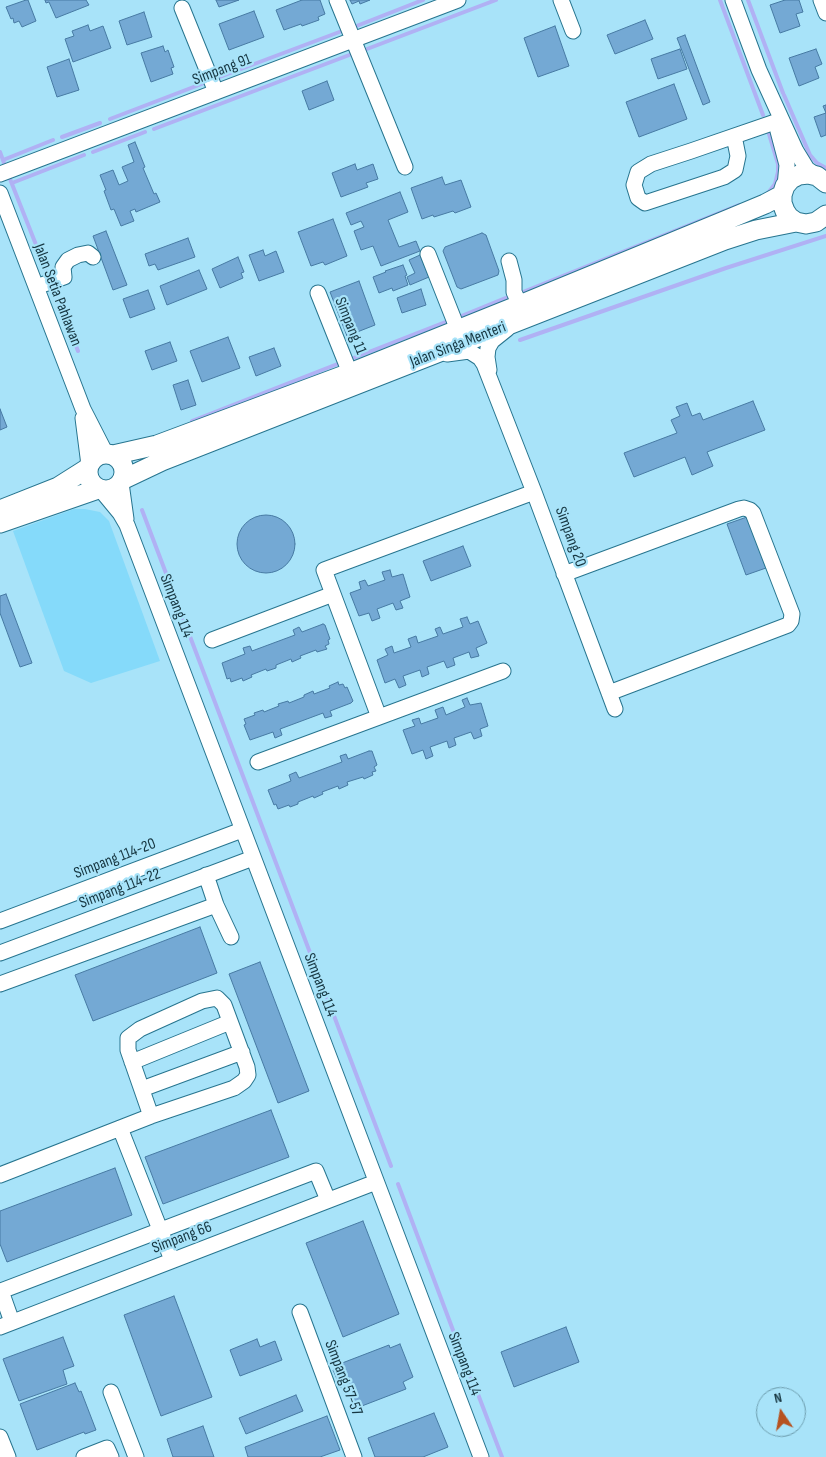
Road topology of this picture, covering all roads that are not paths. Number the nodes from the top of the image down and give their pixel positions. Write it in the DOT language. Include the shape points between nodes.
graph roads {
  1 [pos="337,0"];
  2 [pos="458,0"];
  3 [pos="561,0"];
  4 [pos="733,0"];
  5 [pos="821,0"];
  6 [pos="182,8"];
  7 [pos="826,13"];
  8 [pos="573,31"];
  9 [pos="354,39"];
  10 [pos="759,70"];
  11 [pos="216,92"];
  12 [pos="775,122"];
  13 [pos="734,136"];
  14 [pos="405,167"];
  15 [pos="0,174"];
  16 [pos="824,180"];
  17 [pos="784,190"];
  18 [pos="0,193"];
  19 [pos="826,215"];
  20 [pos="796,222"];
  21 [pos="428,254"];
  22 [pos="93,257"];
  23 [pos="509,261"];
  24 [pos="36,287"];
  25 [pos="318,293"];
  26 [pos="519,313"];
  27 [pos="458,330"];
  28 [pos="421,359"];
  29 [pos="350,373"];
  30 [pos="491,379"];
  31 [pos="83,408"];
  32 [pos="110,455"];
  33 [pos="88,466"];
  34 [pos="121,481"];
  35 [pos="100,489"];
  36 [pos="534,492"];
  37 [pos="0,510"];
  38 [pos="0,524"];
  39 [pos="127,526"];
  40 [pos="564,574"];
  41 [pos="333,594"];
  42 [pos="212,640"];
  43 [pos="503,671"];
  44 [pos="609,693"];
  45 [pos="615,709"];
  46 [pos="380,717"];
  47 [pos="258,762"];
  48 [pos="242,830"];
  49 [pos="253,858"];
  50 [pos="206,875"];
  51 [pos="216,904"];
  52 [pos="0,921"];
  53 [pos="231,937"];
  54 [pos="0,953"];
  55 [pos="0,984"];
  56 [pos="230,1022"];
  57 [pos="242,1052"];
  58 [pos="132,1062"];
  59 [pos="142,1089"];
  60 [pos="151,1116"];
  61 [pos="120,1128"];
  62 [pos="0,1175"];
  63 [pos="376,1182"];
  64 [pos="328,1200"];
  65 [pos="160,1230"];
  66 [pos="172,1260"];
  67 [pos="300,1312"];
  68 [pos="6,1324"];
  69 [pos="111,1392"];
  70 [pos="0,1436"];
  71 [pos="129,1440"];
  72 [pos="109,1453"];
  73 [pos="8,1457"];
  74 [pos="84,1457"];
  75 [pos="136,1457"];
  76 [pos="354,1457"];
  77 [pos="481,1457"];
  1 -- 9 [label="street"];
  2 -- 9 [label="street, Simpang 91"];
  3 -- 8 [label="street"];
  4 -- 10 [label="street"];
  5 -- 7 [label="street"];
  6 -- 11 [label="street"];
  9 -- 11 [label="street, Simpang 91"];
  9 -- 14 [label="street"];
  10 -- 12 [label="street"];
  10 -- 16 [label="street" via="802,164"];
  11 -- 15 [label="street, Simpang 91"];
  12 -- 13 [label="street"];
  12 -- 17 [label="street" via="787,165"];
  13 -- 13 [label="street" via="644,168 638,172 634,185 638,198 645,204 724,177 735,170 738,156"];
  16 -- 17 [label="main road, Jalan Singa Menteri" via="808,174 800,175 792,179"];
  17 -- 20 [label="main road" via="784,211"];
  17 -- 26 [label="main road, Jalan Singa Menteri" via="753,210"];
  18 -- 24 [label="street, Jalan Setia Pahlawan"];
  19 -- 20 [label="main road, Jalan Singa Menteri" via="816,222"];
  20 -- 26 [label="main road, Jalan Singa Menteri" via="725,240"];
  21 -- 27 [label="street"];
  22 -- 24 [label="street" via="88,253 68,260 63,267 64,277"];
  23 -- 26 [label="street"];
  24 -- 31 [label="street, Jalan Setia Pahlawan"];
  25 -- 29 [label="street, Simpang 11"];
  26 -- 27 [label="main road, Jalan Singa Menteri"];
  26 -- 28 [label="main road, Jalan Singa Menteri"];
  26 -- 30 [label="street" via="488,348"];
  27 -- 29 [label="main road, Jalan Singa Menteri"];
  28 -- 30 [label="street" via="469,351 480,358"];
  28 -- 34 [label="main road, Jalan Singa Menteri"];
  29 -- 32 [label="main road, Jalan Singa Menteri" via="157,445"];
  30 -- 36 [label="street, Simpang 20"];
  31 -- 32 [label="street, Jalan Setia Pahlawan"];
  31 -- 33 [label="street, Jalan Setia Pahlawan"];
  32 -- 33 [label="main road" via="96,457"];
  32 -- 34 [label="main road" via="119,459 123,466"];
  33 -- 35 [label="main road" via="90,482"];
  33 -- 37 [label="main road" via="58,487"];
  34 -- 35 [label="main road" via="112,489"];
  34 -- 39 [label="street, Simpang 114"];
  35 -- 38 [label="main road"];
  35 -- 39 [label="street, Simpang 114"];
  36 -- 40 [label="street, Simpang 20"];
  36 -- 41 [label="street" via="324,570"];
  39 -- 48 [label="street, Simpang 114"];
  40 -- 44 [label="street, Simpang 20"];
  40 -- 44 [label="street" via="744,508 753,513 792,614 788,625"];
  41 -- 42 [label="street"];
  41 -- 46 [label="street"];
  43 -- 46 [label="street"];
  44 -- 45 [label="street, Simpang 20"];
  46 -- 47 [label="street"];
  48 -- 49 [label="street, Simpang 114"];
  48 -- 52 [label="street, Simpang 114-20"];
  49 -- 50 [label="street, Simpang 114-22"];
  49 -- 63 [label="street, Simpang 114"];
  50 -- 51 [label="street"];
  50 -- 54 [label="street, Simpang 114-22"];
  51 -- 53 [label="street"];
  51 -- 55 [label="street"];
  56 -- 57 [label="street"];
  56 -- 58 [label="street"];
  56 -- 58 [label="street" via="224,1005 217,998 202,1001 140,1029 128,1038"];
  57 -- 59 [label="street"];
  57 -- 60 [label="street" via="248,1075 244,1081 234,1088"];
  58 -- 59 [label="street"];
  59 -- 60 [label="street"];
  60 -- 61 [label="street"];
  61 -- 62 [label="street"];
  61 -- 65 [label="street"];
  63 -- 64 [label="street, Simpang 66"];
  63 -- 77 [label="street, Simpang 114"];
  64 -- 65 [label="street" via="316,1171"];
  64 -- 66 [label="street, Simpang 66"];
  65 -- 66 [label="street"];
  65 -- 68 [label="street" via="1,1291"];
  66 -- 68 [label="street, Simpang 66"];
  67 -- 76 [label="street, Simpang 57-57"];
  69 -- 71 [label="street"];
  70 -- 73 [label="street"];
  71 -- 72 [label="street"];
  71 -- 75 [label="street"];
  72 -- 74 [label="street"];
}
